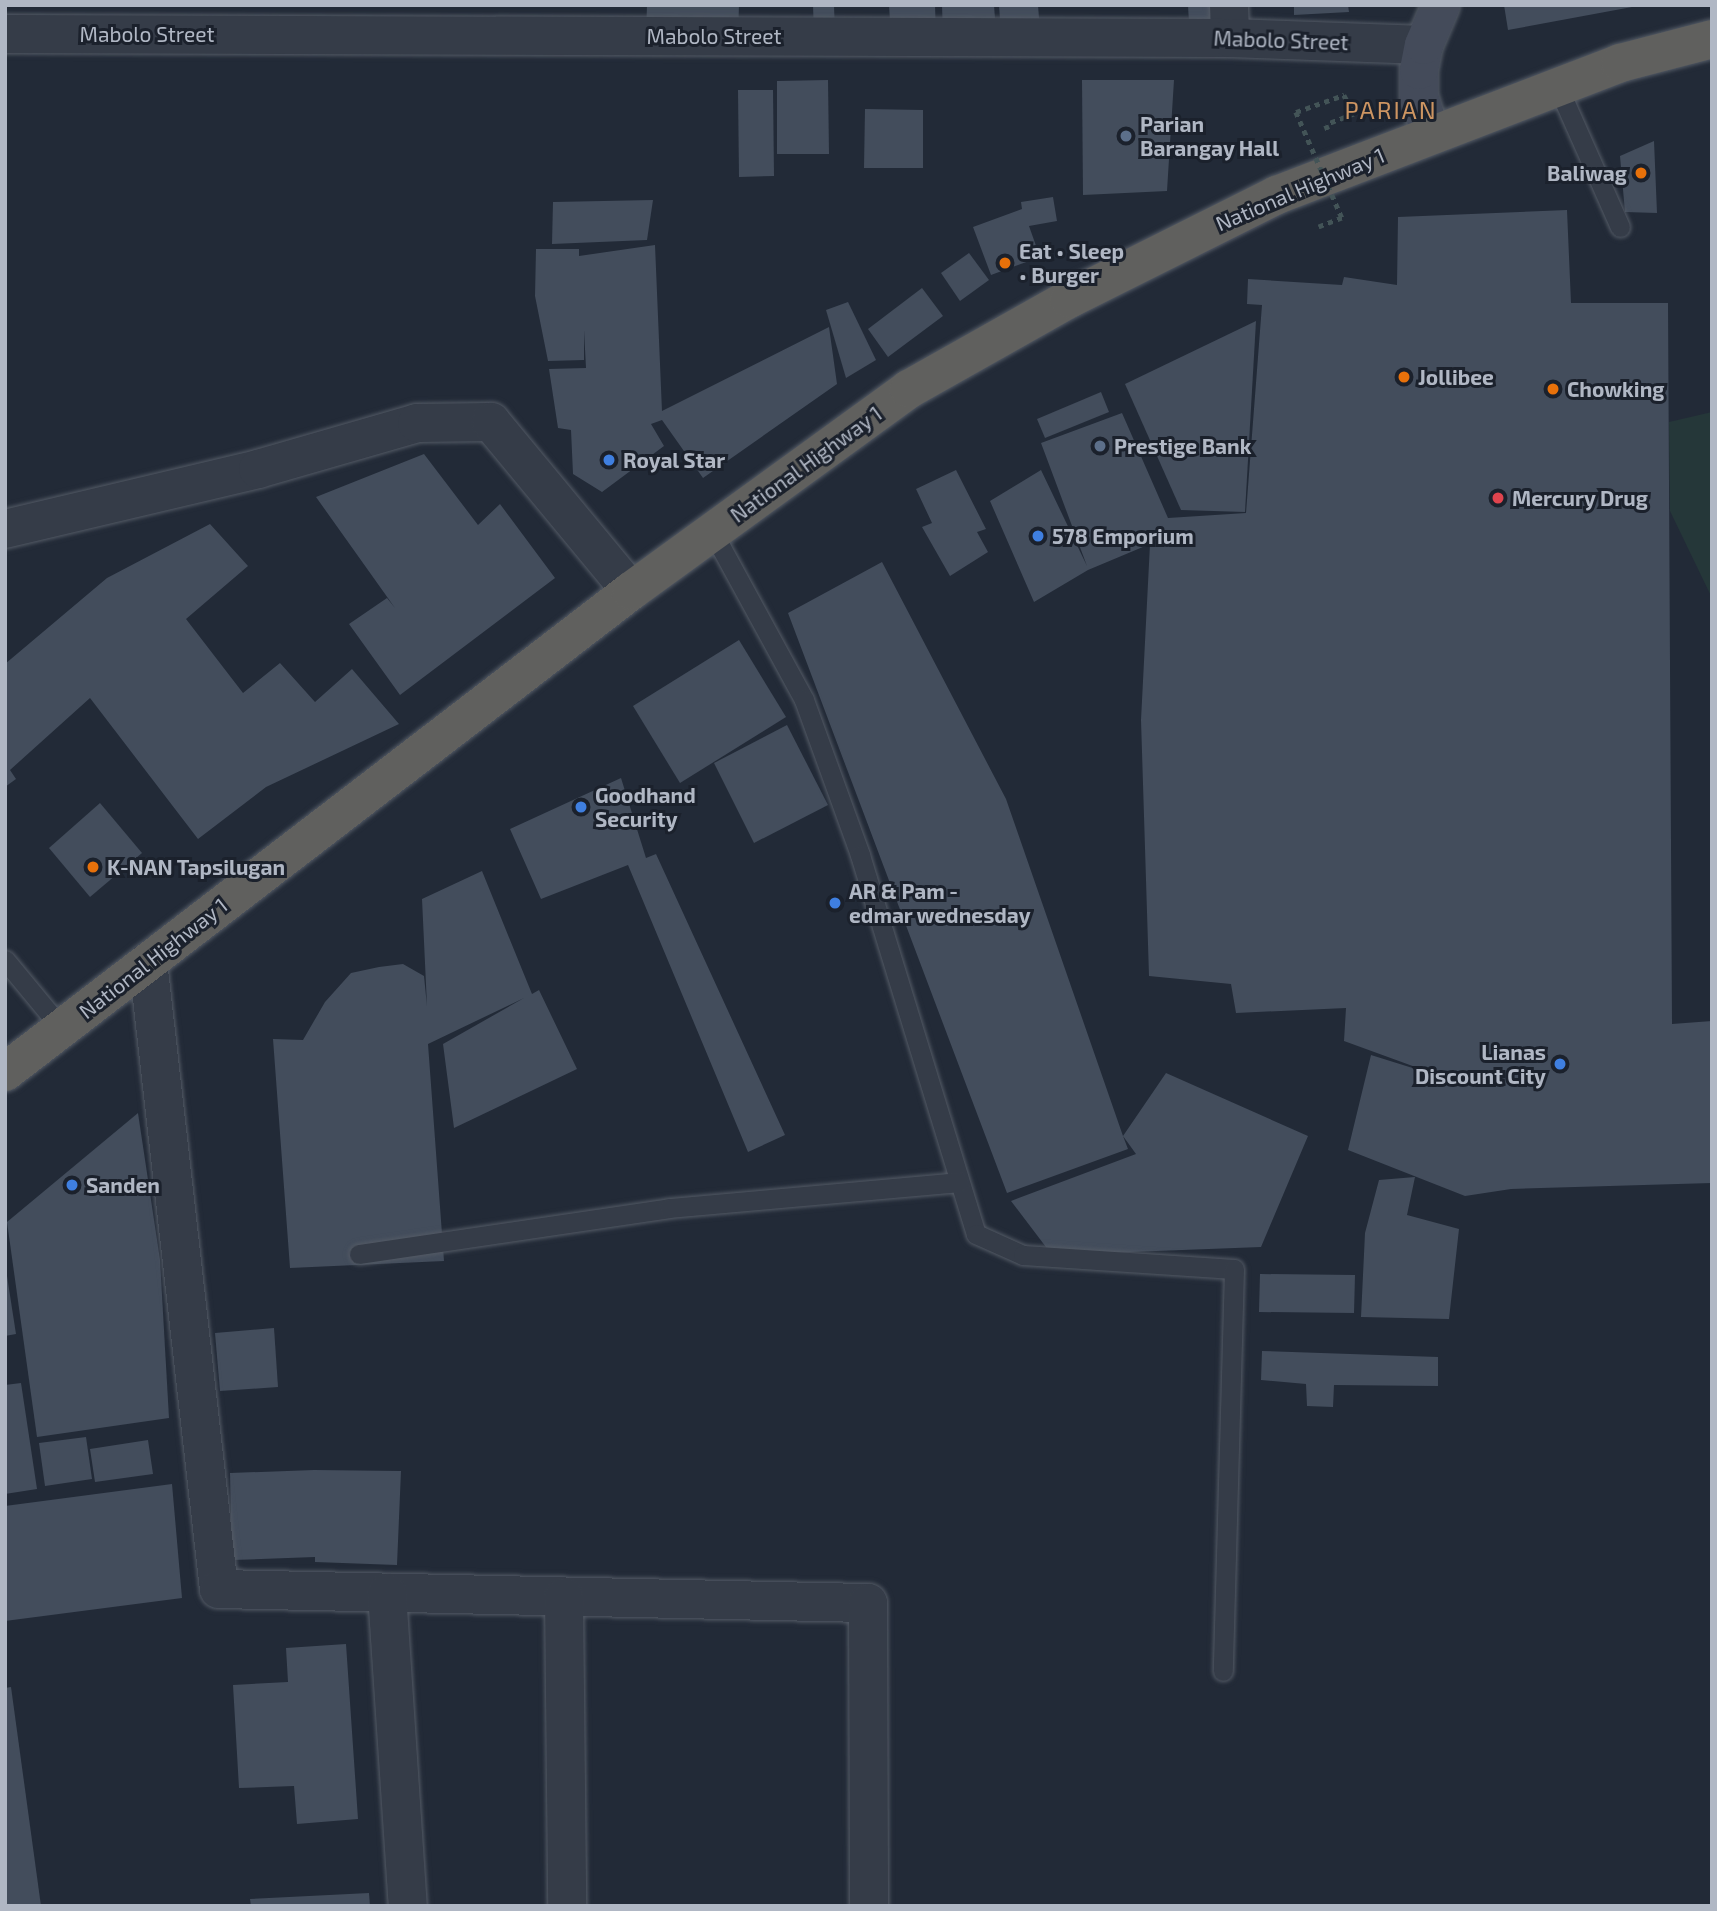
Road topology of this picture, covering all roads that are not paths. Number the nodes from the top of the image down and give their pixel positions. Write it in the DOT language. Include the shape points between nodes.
graph roads {
  1 [pos="1441,5"];
  2 [pos="1230,21"];
  3 [pos="5,34"];
  4 [pos="1712,39"];
  5 [pos="1423,45"];
  6 [pos="1558,87"];
  7 [pos="1431,135"];
  8 [pos="1620,227"];
  9 [pos="5,529"];
  10 [pos="712,531"];
  11 [pos="631,591"];
  12 [pos="5,960"];
  13 [pos="148,962"];
  14 [pos="62,1029"];
  15 [pos="5,1072"];
  16 [pos="959,1182"];
  17 [pos="359,1254"];
  18 [pos="387,1593"];
  19 [pos="564,1597"];
  20 [pos="1223,1671"];
  21 [pos="408,1906"];
  22 [pos="567,1906"];
  23 [pos="869,1906"];
  1 -- 5 [label="main road"];
  2 -- 3 [label="street, Mabolo Street"];
  2 -- 5 [label="street, Mabolo Street"];
  4 -- 6 [label="highway, National Highway 1" via="1620,63"];
  5 -- 7 [label="main road" via="1419,96"];
  6 -- 7 [label="highway, National Highway 1"];
  6 -- 8 [label="lane"];
  7 -- 10 [label="highway, National Highway 1" via="1251,206 1069,299 909,390"];
  9 -- 11 [label="street" via="258,469 417,423 491,422"];
  10 -- 11 [label="highway, National Highway 1"];
  10 -- 16 [label="lane" via="804,700 860,855"];
  11 -- 13 [label="highway, National Highway 1"];
  12 -- 14 [label="lane"];
  13 -- 14 [label="highway, National Highway 1"];
  13 -- 18 [label="street" via="219,1589"];
  14 -- 15 [label="highway, National Highway 1"];
  16 -- 17 [label="lane" via="669,1208"];
  16 -- 20 [label="lane" via="976,1234 1023,1255 1234,1269"];
  18 -- 19 [label="street"];
  18 -- 21 [label="street"];
  19 -- 22 [label="street"];
  19 -- 23 [label="street" via="867,1603"];
}
